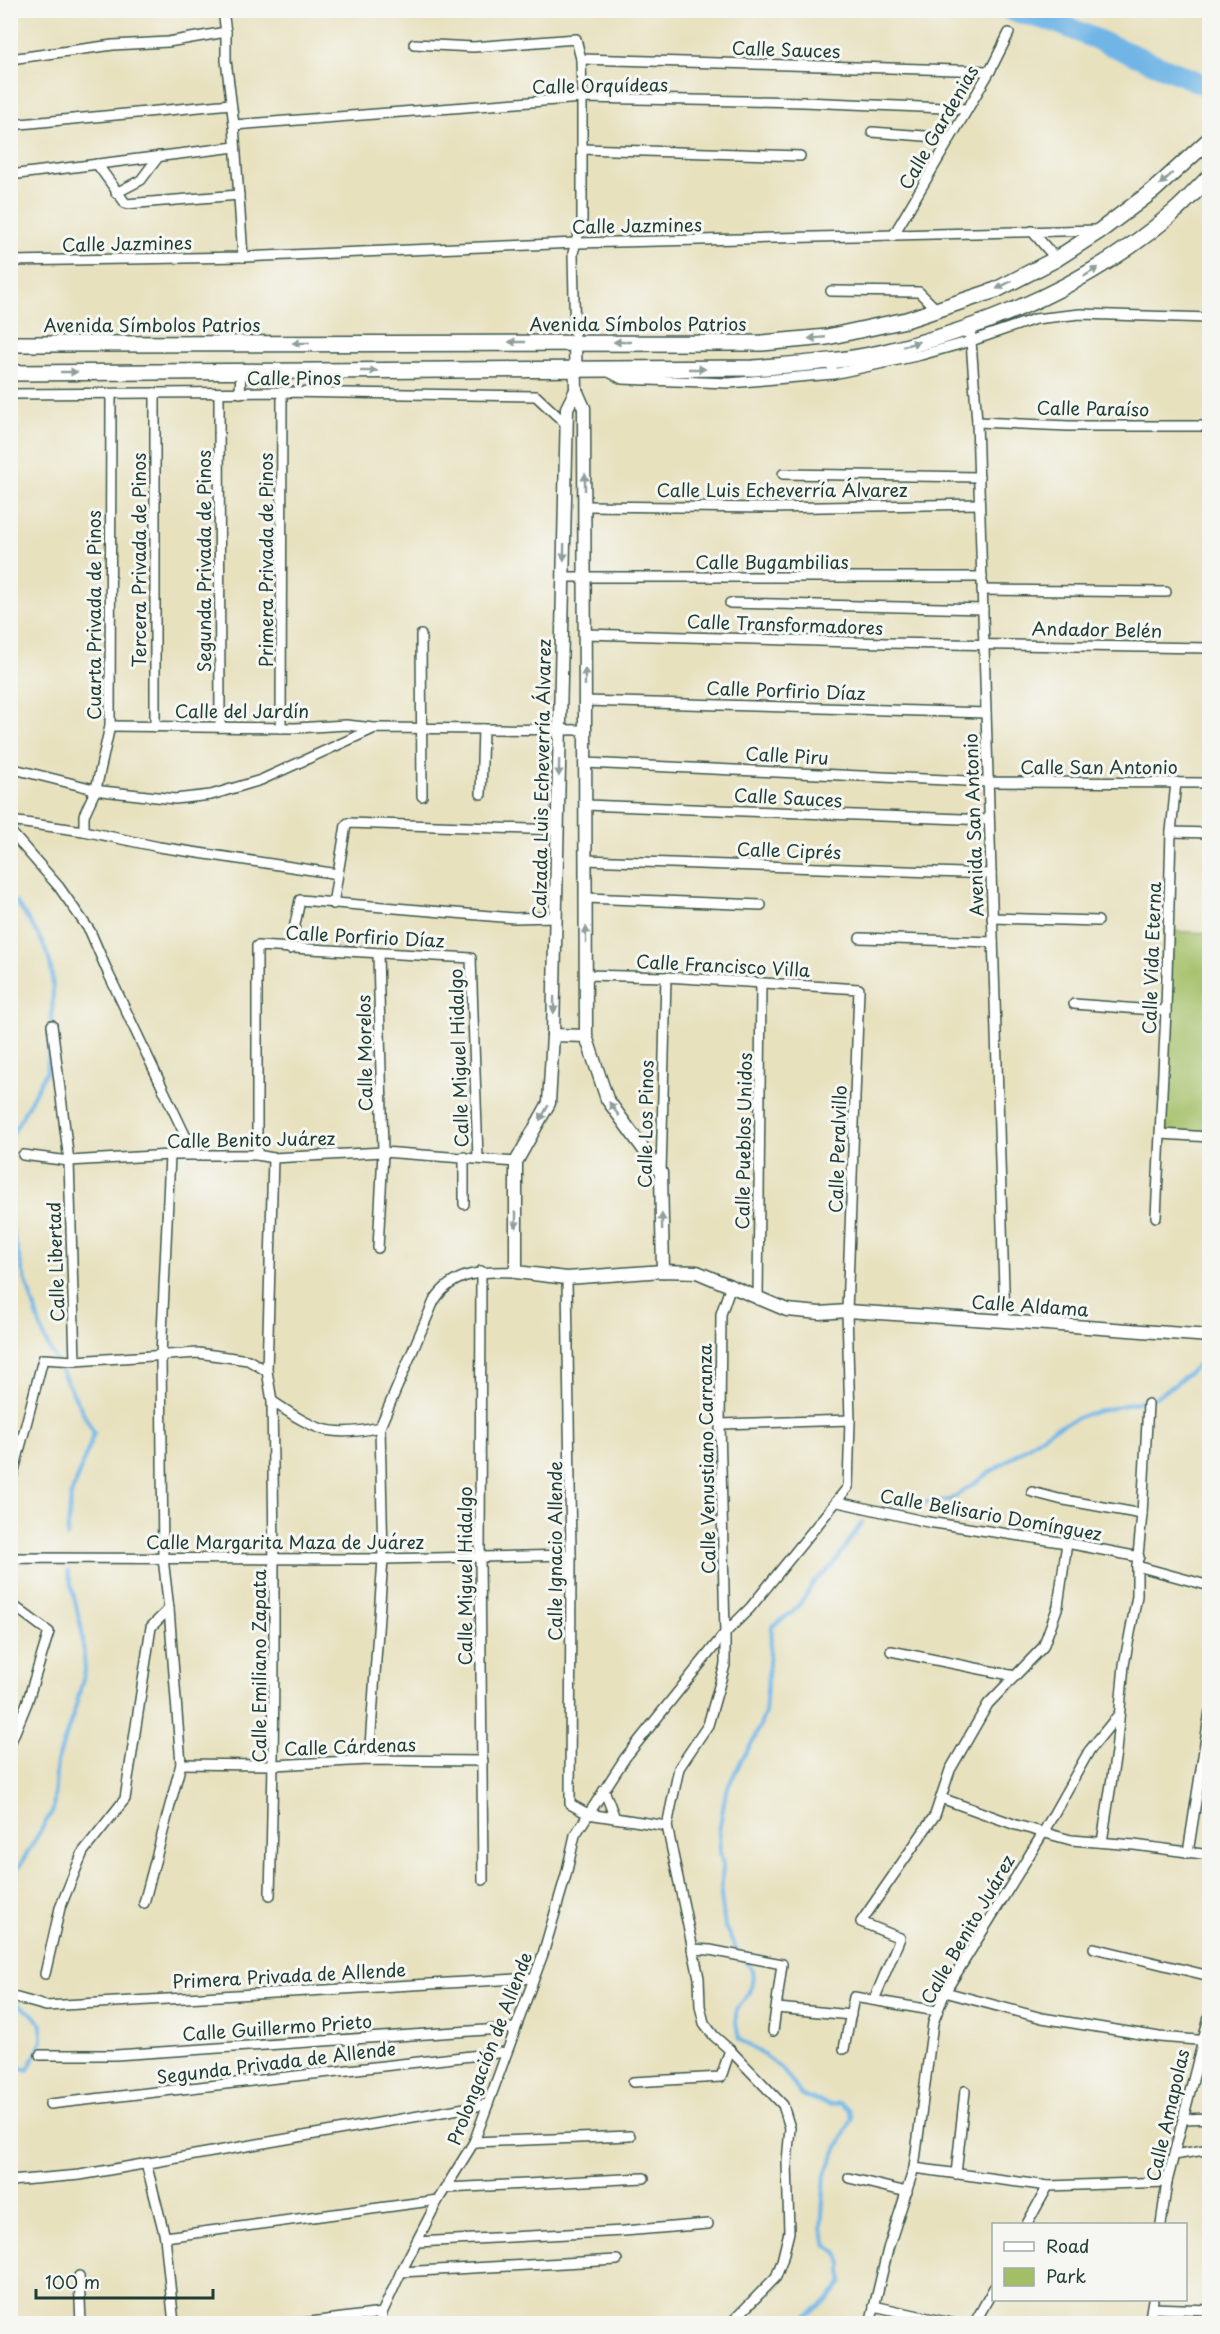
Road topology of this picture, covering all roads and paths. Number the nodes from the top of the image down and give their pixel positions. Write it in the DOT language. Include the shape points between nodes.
graph roads {
  1 [pos="223,11"];
  2 [pos="226,32"];
  3 [pos="1009,33"];
  4 [pos="414,44"];
  5 [pos="10,59"];
  6 [pos="581,59"];
  7 [pos="990,71"];
  8 [pos="582,98"];
  9 [pos="231,104"];
  10 [pos="968,109"];
  11 [pos="10,125"];
  12 [pos="234,125"];
  13 [pos="872,132"];
  14 [pos="950,138"];
  15 [pos="1209,139"];
  16 [pos="235,147"];
  17 [pos="582,149"];
  18 [pos="159,156"];
  19 [pos="800,156"];
  20 [pos="97,164"];
  21 [pos="10,175"];
  22 [pos="1209,176"];
  23 [pos="116,193"];
  24 [pos="239,195"];
  25 [pos="1101,230"];
  26 [pos="1032,231"];
  27 [pos="893,236"];
  28 [pos="576,243"];
  29 [pos="243,257"];
  30 [pos="1056,258"];
  31 [pos="10,261"];
  32 [pos="831,291"];
  33 [pos="937,310"];
  34 [pos="1209,318"];
  35 [pos="971,334"];
  36 [pos="575,342"];
  37 [pos="10,344"];
  38 [pos="576,369"];
  39 [pos="240,371"];
  40 [pos="10,373"];
  41 [pos="576,390"];
  42 [pos="282,392"];
  43 [pos="155,393"];
  44 [pos="240,393"];
  45 [pos="10,394"];
  46 [pos="111,394"];
  47 [pos="219,394"];
  48 [pos="977,422"];
  49 [pos="567,425"];
  50 [pos="1209,426"];
  51 [pos="783,474"];
  52 [pos="979,477"];
  53 [pos="979,504"];
  54 [pos="585,506"];
  55 [pos="563,577"];
  56 [pos="585,577"];
  57 [pos="982,577"];
  58 [pos="982,590"];
  59 [pos="1166,592"];
  60 [pos="730,603"];
  61 [pos="982,609"];
  62 [pos="421,634"];
  63 [pos="585,634"];
  64 [pos="984,643"];
  65 [pos="1209,648"];
  66 [pos="585,701"];
  67 [pos="986,713"];
  68 [pos="110,726"];
  69 [pos="154,727"];
  70 [pos="220,727"];
  71 [pos="281,728"];
  72 [pos="375,728"];
  73 [pos="422,728"];
  74 [pos="483,729"];
  75 [pos="560,730"];
  76 [pos="585,730"];
  77 [pos="585,763"];
  78 [pos="10,768"];
  79 [pos="988,782"];
  80 [pos="1176,782"];
  81 [pos="1209,783"];
  82 [pos="96,789"];
  83 [pos="481,794"];
  84 [pos="422,796"];
  85 [pos="585,805"];
  86 [pos="989,820"];
  87 [pos="10,821"];
  88 [pos="558,830"];
  89 [pos="10,831"];
  90 [pos="84,831"];
  91 [pos="1171,832"];
  92 [pos="1209,833"];
  93 [pos="585,860"];
  94 [pos="338,874"];
  95 [pos="991,874"];
  96 [pos="586,898"];
  97 [pos="333,904"];
  98 [pos="761,905"];
  99 [pos="556,917"];
  100 [pos="992,918"];
  101 [pos="1098,921"];
  102 [pos="860,938"];
  103 [pos="993,942"];
  104 [pos="291,949"];
  105 [pos="378,954"];
  106 [pos="471,958"];
  107 [pos="586,975"];
  108 [pos="666,977"];
  109 [pos="761,983"];
  110 [pos="859,989"];
  111 [pos="1074,1004"];
  112 [pos="1166,1011"];
  113 [pos="52,1025"];
  114 [pos="553,1035"];
  115 [pos="586,1036"];
  116 [pos="1161,1134"];
  117 [pos="1209,1137"];
  118 [pos="383,1152"];
  119 [pos="23,1155"];
  120 [pos="170,1155"];
  121 [pos="256,1155"];
  122 [pos="198,1156"];
  123 [pos="464,1157"];
  124 [pos="273,1158"];
  125 [pos="478,1158"];
  126 [pos="69,1161"];
  127 [pos="516,1162"];
  128 [pos="661,1173"];
  129 [pos="464,1204"];
  130 [pos="1156,1217"];
  131 [pos="378,1248"];
  132 [pos="480,1271"];
  133 [pos="663,1271"];
  134 [pos="516,1272"];
  135 [pos="567,1278"];
  136 [pos="731,1285"];
  137 [pos="758,1300"];
  138 [pos="847,1311"];
  139 [pos="1005,1321"];
  140 [pos="1209,1336"];
  141 [pos="161,1356"];
  142 [pos="75,1361"];
  143 [pos="267,1371"];
  144 [pos="272,1401"];
  145 [pos="1148,1404"];
  146 [pos="850,1420"];
  147 [pos="720,1424"];
  148 [pos="381,1427"];
  149 [pos="10,1486"];
  150 [pos="1032,1492"];
  151 [pos="838,1502"];
  152 [pos="1142,1514"];
  153 [pos="1067,1543"];
  154 [pos="480,1556"];
  155 [pos="571,1556"];
  156 [pos="163,1558"];
  157 [pos="275,1559"];
  158 [pos="383,1559"];
  159 [pos="10,1560"];
  160 [pos="1138,1561"];
  161 [pos="1209,1586"];
  162 [pos="10,1603"];
  163 [pos="169,1609"];
  164 [pos="725,1633"];
  165 [pos="891,1651"];
  166 [pos="1015,1676"];
  167 [pos="1209,1711"];
  168 [pos="1119,1714"];
  169 [pos="10,1744"];
  170 [pos="369,1760"];
  171 [pos="483,1761"];
  172 [pos="181,1764"];
  173 [pos="274,1765"];
  174 [pos="604,1790"];
  175 [pos="941,1798"];
  176 [pos="588,1814"];
  177 [pos="615,1818"];
  178 [pos="667,1826"];
  179 [pos="1043,1833"];
  180 [pos="1102,1842"];
  181 [pos="1188,1853"];
  182 [pos="1209,1855"];
  183 [pos="483,1880"];
  184 [pos="270,1895"];
  185 [pos="144,1903"];
  186 [pos="1094,1948"];
  187 [pos="692,1949"];
  188 [pos="45,1974"];
  189 [pos="1209,1976"];
  190 [pos="533,1978"];
  191 [pos="945,1992"];
  192 [pos="10,1996"];
  193 [pos="874,2000"];
  194 [pos="777,2008"];
  195 [pos="937,2011"];
  196 [pos="1209,2013"];
  197 [pos="851,2014"];
  198 [pos="515,2028"];
  199 [pos="773,2031"];
  200 [pos="1206,2041"];
  201 [pos="844,2049"];
  202 [pos="730,2050"];
  203 [pos="506,2052"];
  204 [pos="40,2055"];
  205 [pos="633,2082"];
  206 [pos="965,2091"];
  207 [pos="50,2104"];
  208 [pos="488,2104"];
  209 [pos="1209,2118"];
  210 [pos="1184,2119"];
  211 [pos="630,2136"];
  212 [pos="474,2142"];
  213 [pos="1209,2149"];
  214 [pos="1174,2155"];
  215 [pos="146,2163"];
  216 [pos="914,2168"];
  217 [pos="956,2174"];
  218 [pos="644,2178"];
  219 [pos="849,2178"];
  220 [pos="10,2181"];
  221 [pos="1167,2182"];
  222 [pos="1048,2186"];
  223 [pos="447,2188"];
  224 [pos="907,2192"];
  225 [pos="438,2200"];
  226 [pos="1029,2223"];
  227 [pos="1161,2223"];
  228 [pos="708,2224"];
  229 [pos="165,2237"];
  230 [pos="417,2242"];
  231 [pos="617,2260"];
  232 [pos="401,2272"];
  233 [pos="79,2276"];
  234 [pos="992,2290"];
  235 [pos="1152,2304"];
  236 [pos="874,2306"];
  237 [pos="1209,2310"];
  238 [pos="382,2318"];
  239 [pos="81,2324"];
  240 [pos="174,2324"];
  241 [pos="296,2324"];
  242 [pos="730,2324"];
  243 [pos="870,2324"];
  244 [pos="956,2324"];
  245 [pos="974,2324"];
  246 [pos="1149,2324"];
  1 -- 2 [label="street"];
  2 -- 5 [label="street"];
  2 -- 9 [label="street"];
  3 -- 7 [label="street, Calle Gardenias"];
  4 -- 6 [label="street" via="473,47 576,39"];
  6 -- 7 [label="street, Calle Sauces"];
  6 -- 8 [label="street"];
  7 -- 10 [label="street, Calle Gardenias"];
  8 -- 10 [label="street, Calle Orquídeas"];
  8 -- 12 [label="street, Calle Orquídeas"];
  8 -- 17 [label="street"];
  9 -- 11 [label="street"];
  9 -- 12 [label="street"];
  10 -- 14 [label="street, Calle Gardenias"];
  12 -- 16 [label="street"];
  13 -- 14 [label="street"];
  14 -- 27 [label="street, Calle Gardenias"];
  15 -- 25 [label="highway, Avenida Símbolos Patrios, one-way" via="1154,190"];
  16 -- 18 [label="street"];
  16 -- 24 [label="street"];
  17 -- 19 [label="street"];
  17 -- 28 [label="street" via="582,221"];
  18 -- 20 [label="street"];
  18 -- 23 [label="street" via="141,180"];
  20 -- 21 [label="street"];
  20 -- 23 [label="street"];
  35 -- 22 [label="highway, one-way" via="1110,260 1174,212"];
  23 -- 24 [label="street" via="126,204"];
  24 -- 29 [label="street"];
  25 -- 26 [label="street, Calle Jazmines"];
  25 -- 30 [label="highway, Avenida Símbolos Patrios"];
  26 -- 27 [label="street, Calle Jazmines"];
  26 -- 30 [label="street"];
  27 -- 28 [label="street, Calle Jazmines"];
  28 -- 29 [label="street, Calle Jazmines"];
  28 -- 36 [label="street"];
  29 -- 31 [label="street, Calle Jazmines"];
  30 -- 33 [label="highway, Avenida Símbolos Patrios, one-way" via="996,290"];
  32 -- 33 [label="street" via="919,292"];
  33 -- 36 [label="highway, Avenida Símbolos Patrios, one-way" via="827,337 762,343"];
  34 -- 35 [label="street" via="1080,314 1035,319"];
  35 -- 38 [label="highway" via="832,367"];
  35 -- 48 [label="street, Avenida San Antonio"];
  36 -- 37 [label="highway, Avenida Símbolos Patrios, one-way"];
  36 -- 38 [label="street, Calzada Luis Echeverría Álvarez"];
  39 -- 38 [label="highway, one-way"];
  38 -- 41 [label="street, Calzada Luis Echeverría Álvarez"];
  40 -- 39 [label="highway, one-way"];
  39 -- 44 [label="street"];
  41 -- 49 [label="street, Calzada Luis Echeverría Álvarez" via="567,408"];
  54 -- 41 [label="street, Calzada Luis Echeverría Álvarez, one-way" via="585,408"];
  42 -- 44 [label="street, Calle Pinos"];
  42 -- 49 [label="street, Calle Pinos" via="536,396"];
  42 -- 71 [label="street, Primera Privada de Pinos"];
  43 -- 46 [label="street, Calle Pinos"];
  43 -- 47 [label="street, Calle Pinos"];
  43 -- 69 [label="street, Tercera Privada de Pinos"];
  44 -- 47 [label="street, Calle Pinos"];
  45 -- 46 [label="street, Calle Pinos"];
  46 -- 68 [label="street, Cuarta Privada de Pinos"];
  47 -- 70 [label="street, Segunda Privada de Pinos"];
  48 -- 50 [label="street, Calle Paraíso"];
  48 -- 52 [label="street, Avenida San Antonio"];
  49 -- 55 [label="street, Calzada Luis Echeverría Álvarez, one-way"];
  51 -- 52 [label="street"];
  52 -- 53 [label="street, Avenida San Antonio"];
  53 -- 54 [label="street, Calle Luis Echeverría Álvarez"];
  53 -- 57 [label="street, Avenida San Antonio"];
  54 -- 56 [label="street, Calzada Luis Echeverría Álvarez"];
  55 -- 56 [label="street, Calle Bugambilias"];
  55 -- 75 [label="street, Calzada Luis Echeverría Álvarez"];
  56 -- 57 [label="street, Calle Bugambilias"];
  56 -- 63 [label="street, Calzada Luis Echeverría Álvarez"];
  57 -- 58 [label="street, Avenida San Antonio"];
  58 -- 59 [label="street"];
  58 -- 61 [label="street, Avenida San Antonio"];
  60 -- 61 [label="street"];
  61 -- 64 [label="street, Avenida San Antonio"];
  62 -- 73 [label="street"];
  63 -- 64 [label="street, Calle Transformadores"];
  66 -- 63 [label="street, Calzada Luis Echeverría Álvarez, one-way"];
  64 -- 65 [label="street, Andador Belén"];
  64 -- 67 [label="street, Avenida San Antonio"];
  66 -- 67 [label="street, Calle Porfirio Díaz"];
  66 -- 76 [label="street, Calzada Luis Echeverría Álvarez"];
  67 -- 79 [label="street, Avenida San Antonio"];
  68 -- 69 [label="street, Calle del Jardín"];
  68 -- 82 [label="street, Cuarta Privada de Pinos"];
  69 -- 70 [label="street, Calle del Jardín"];
  70 -- 71 [label="street, Calle del Jardín"];
  71 -- 72 [label="street, Calle del Jardín"];
  72 -- 73 [label="street, Calle del Jardín"];
  72 -- 82 [label="street" via="261,780 211,795 175,799"];
  73 -- 74 [label="street, Calle del Jardín"];
  73 -- 84 [label="street"];
  74 -- 75 [label="street, Calle del Jardín"];
  74 -- 83 [label="street"];
  75 -- 76 [label="street, Calle del Jardín"];
  75 -- 88 [label="street, Calzada Luis Echeverría Álvarez, one-way"];
  76 -- 77 [label="street, Calzada Luis Echeverría Álvarez"];
  77 -- 79 [label="street, Calle Piru"];
  77 -- 85 [label="street, Calzada Luis Echeverría Álvarez"];
  78 -- 82 [label="street"];
  79 -- 80 [label="street, Calle San Antonio"];
  79 -- 86 [label="street, Avenida San Antonio"];
  80 -- 81 [label="street, Calle San Antonio"];
  80 -- 91 [label="street, Calle Vida Eterna"];
  82 -- 90 [label="street, Cuarta Privada de Pinos" via="84,814"];
  85 -- 86 [label="street, Calle Sauces"];
  85 -- 93 [label="street, Calzada Luis Echeverría Álvarez"];
  86 -- 95 [label="street, Avenida San Antonio"];
  87 -- 90 [label="street"];
  88 -- 94 [label="street" via="348,823"];
  88 -- 99 [label="street, Calzada Luis Echeverría Álvarez"];
  89 -- 122 [label="street" via="59,887 90,931"];
  90 -- 94 [label="street" via="159,847"];
  91 -- 92 [label="street"];
  91 -- 112 [label="street, Calle Vida Eterna"];
  93 -- 95 [label="street, Calle Ciprés"];
  93 -- 96 [label="street, Calzada Luis Echeverría Álvarez"];
  94 -- 97 [label="street"];
  95 -- 100 [label="street, Avenida San Antonio"];
  96 -- 98 [label="street"];
  107 -- 96 [label="street, Calzada Luis Echeverría Álvarez, one-way"];
  97 -- 99 [label="street" via="514,918"];
  97 -- 104 [label="street" via="300,900"];
  99 -- 114 [label="street, Calzada Luis Echeverría Álvarez, one-way"];
  100 -- 101 [label="street"];
  100 -- 103 [label="street, Avenida San Antonio"];
  102 -- 103 [label="street"];
  103 -- 139 [label="street, Avenida San Antonio"];
  104 -- 105 [label="street, Calle Porfirio Díaz"];
  104 -- 121 [label="street, Calle Porfirio Díaz" via="258,946"];
  105 -- 106 [label="street, Calle Porfirio Díaz"];
  105 -- 118 [label="street, Calle Morelos"];
  106 -- 125 [label="street, Calle Miguel Hidalgo"];
  107 -- 108 [label="street, Calle Francisco Villa"];
  107 -- 115 [label="street, Calzada Luis Echeverría Álvarez"];
  108 -- 109 [label="street, Calle Francisco Villa"];
  108 -- 128 [label="street, Calle Los Pinos"];
  109 -- 110 [label="street, Calle Francisco Villa"];
  109 -- 137 [label="street, Calle Pueblos Unidos"];
  110 -- 138 [label="street, Calle Peralvillo"];
  111 -- 112 [label="street"];
  112 -- 116 [label="street, Calle Vida Eterna"];
  113 -- 126 [label="street, Calle Libertad"];
  114 -- 115 [label="street"];
  114 -- 127 [label="street, Calzada Luis Echeverría Álvarez, one-way" via="549,1103"];
  128 -- 115 [label="street, Calzada Luis Echeverría Álvarez, one-way" via="607,1099"];
  116 -- 117 [label="street"];
  116 -- 130 [label="street, Calle Vida Eterna"];
  118 -- 123 [label="street, Calle Benito Juárez"];
  118 -- 124 [label="street, Calle Benito Juárez"];
  118 -- 131 [label="street, Calle Morelos"];
  119 -- 126 [label="street, Calle Benito Juárez"];
  120 -- 122 [label="street, Calle Benito Juárez"];
  120 -- 126 [label="street, Calle Benito Juárez"];
  120 -- 141 [label="street"];
  121 -- 122 [label="street, Calle Benito Juárez"];
  121 -- 124 [label="street, Calle Benito Juárez"];
  123 -- 125 [label="street, Calle Benito Juárez"];
  123 -- 129 [label="street"];
  124 -- 143 [label="street"];
  125 -- 127 [label="street, Calle Benito Juárez"];
  126 -- 142 [label="street, Calle Libertad"];
  127 -- 134 [label="street, one-way"];
  133 -- 128 [label="street, Calle Los Pinos, one-way"];
  132 -- 134 [label="street"];
  132 -- 148 [label="street" via="442,1288 434,1300"];
  132 -- 154 [label="street, Calle Miguel Hidalgo"];
  133 -- 135 [label="street, Calle Aldama"];
  133 -- 136 [label="street, Calle Aldama" via="697,1272"];
  134 -- 135 [label="street, Calle Aldama"];
  135 -- 155 [label="street, Calle Ignacio Allende"];
  136 -- 137 [label="street, Calle Aldama"];
  136 -- 147 [label="street, Calle Venustiano Carranza" via="721,1314"];
  137 -- 138 [label="street, Calle Aldama" via="787,1310"];
  138 -- 139 [label="street, Calle Aldama"];
  138 -- 146 [label="street, Calle Peralvillo"];
  139 -- 140 [label="street, Calle Aldama"];
  141 -- 142 [label="street"];
  141 -- 143 [label="street" via="225,1356 248,1360"];
  141 -- 156 [label="street"];
  142 -- 149 [label="street" via="43,1359"];
  143 -- 144 [label="street, Calle Emiliano Zapata"];
  144 -- 148 [label="street" via="305,1423 326,1431"];
  144 -- 157 [label="street, Calle Emiliano Zapata"];
  145 -- 152 [label="street"];
  146 -- 147 [label="street"];
  146 -- 151 [label="street, Calle Peralvillo" via="848,1488"];
  147 -- 164 [label="street, Calle Venustiano Carranza"];
  148 -- 158 [label="street"];
  150 -- 152 [label="street"];
  151 -- 153 [label="street, Calle Belisario Domínguez" via="928,1522"];
  151 -- 164 [label="street, Calle Peralvillo"];
  152 -- 160 [label="street"];
  153 -- 160 [label="street, Calle Belisario Domínguez"];
  153 -- 166 [label="street" via="1055,1618 1043,1647"];
  154 -- 155 [label="street, Calle Margarita Maza de Juárez"];
  154 -- 158 [label="street, Calle Margarita Maza de Juárez"];
  154 -- 171 [label="street, Calle Miguel Hidalgo"];
  155 -- 176 [label="street, Calle Ignacio Allende" via="570,1804"];
  156 -- 157 [label="street, Calle Margarita Maza de Juárez"];
  156 -- 159 [label="street, Calle Margarita Maza de Juárez"];
  156 -- 163 [label="street"];
  157 -- 158 [label="street, Calle Margarita Maza de Juárez"];
  157 -- 173 [label="street, Calle Emiliano Zapata"];
  158 -- 170 [label="street"];
  160 -- 161 [label="street, Calle Belisario Domínguez"];
  160 -- 168 [label="street" via="1137,1596"];
  162 -- 169 [label="street" via="49,1632"];
  163 -- 172 [label="street"];
  163 -- 188 [label="street" via="151,1627 125,1799 83,1852 60,1908"];
  164 -- 174 [label="street"];
  164 -- 178 [label="street, Calle Venustiano Carranza" via="725,1665 708,1725 679,1768"];
  165 -- 166 [label="street"];
  166 -- 175 [label="street" via="988,1704 951,1770"];
  167 -- 181 [label="street"];
  168 -- 179 [label="street, Calle Benito Juárez" via="1089,1751"];
  168 -- 180 [label="street"];
  170 -- 171 [label="street, Calle Cárdenas"];
  170 -- 173 [label="street, Calle Cárdenas"];
  171 -- 183 [label="street, Calle Miguel Hidalgo"];
  172 -- 173 [label="street, Calle Cárdenas"];
  172 -- 185 [label="street"];
  173 -- 184 [label="street, Calle Emiliano Zapata"];
  174 -- 176 [label="street"];
  174 -- 177 [label="street"];
  175 -- 179 [label="street"];
  175 -- 193 [label="street" via="935,1815 861,1922 900,1938"];
  176 -- 177 [label="street"];
  176 -- 190 [label="street, Prolongación de Allende" via="575,1835"];
  177 -- 178 [label="street"];
  178 -- 187 [label="street"];
  179 -- 180 [label="street"];
  179 -- 191 [label="street, Calle Benito Juárez"];
  180 -- 181 [label="street"];
  181 -- 182 [label="street"];
  186 -- 189 [label="street"];
  187 -- 194 [label="street" via="782,1964"];
  187 -- 202 [label="street" via="704,2023"];
  190 -- 192 [label="street, Primera Privada de Allende" via="46,2006"];
  190 -- 198 [label="street, Prolongación de Allende"];
  191 -- 195 [label="street, Calle Benito Juárez"];
  191 -- 200 [label="street" via="1042,2018"];
  193 -- 195 [label="street"];
  193 -- 197 [label="street" via="854,1997"];
  194 -- 197 [label="street"];
  194 -- 199 [label="street"];
  195 -- 216 [label="street, Calle Benito Juárez"];
  196 -- 200 [label="street, Calle Amapolas"];
  197 -- 201 [label="street"];
  198 -- 203 [label="street, Prolongación de Allende"];
  198 -- 204 [label="street, Calle Guillermo Prieto" via="116,2055"];
  200 -- 210 [label="street, Calle Amapolas"];
  202 -- 205 [label="street" via="720,2077"];
  202 -- 242 [label="street" via="783,2105 790,2128 786,2162 789,2232 782,2261 776,2277"];
  203 -- 207 [label="street, Segunda Privada de Allende"];
  203 -- 208 [label="street, Prolongación de Allende"];
  206 -- 217 [label="street"];
  208 -- 212 [label="street, Prolongación de Allende"];
  208 -- 215 [label="street"];
  209 -- 210 [label="street"];
  210 -- 214 [label="street, Calle Amapolas"];
  211 -- 212 [label="street"];
  212 -- 223 [label="street, Prolongación de Allende"];
  213 -- 214 [label="street"];
  214 -- 221 [label="street, Calle Amapolas"];
  215 -- 220 [label="street" via="80,2175"];
  215 -- 229 [label="street"];
  216 -- 217 [label="street"];
  216 -- 224 [label="street, Calle Benito Juárez"];
  217 -- 222 [label="street"];
  218 -- 223 [label="street"];
  219 -- 224 [label="street"];
  221 -- 222 [label="street"];
  221 -- 227 [label="street, Calle Amapolas"];
  222 -- 226 [label="street"];
  223 -- 225 [label="street, Prolongación de Allende"];
  224 -- 236 [label="street, Calle Benito Juárez"];
  225 -- 229 [label="street"];
  225 -- 230 [label="street, Prolongación de Allende"];
  228 -- 230 [label="street"];
  229 -- 240 [label="street"];
  230 -- 232 [label="street, Prolongación de Allende"];
  231 -- 232 [label="street"];
  232 -- 238 [label="street, Prolongación de Allende"];
  233 -- 239 [label="street"];
  234 -- 245 [label="street"];
  235 -- 237 [label="street"];
  235 -- 246 [label="street"];
  236 -- 243 [label="street, Calle Benito Juárez"];
  236 -- 244 [label="street"];
  238 -- 241 [label="street"];
}
